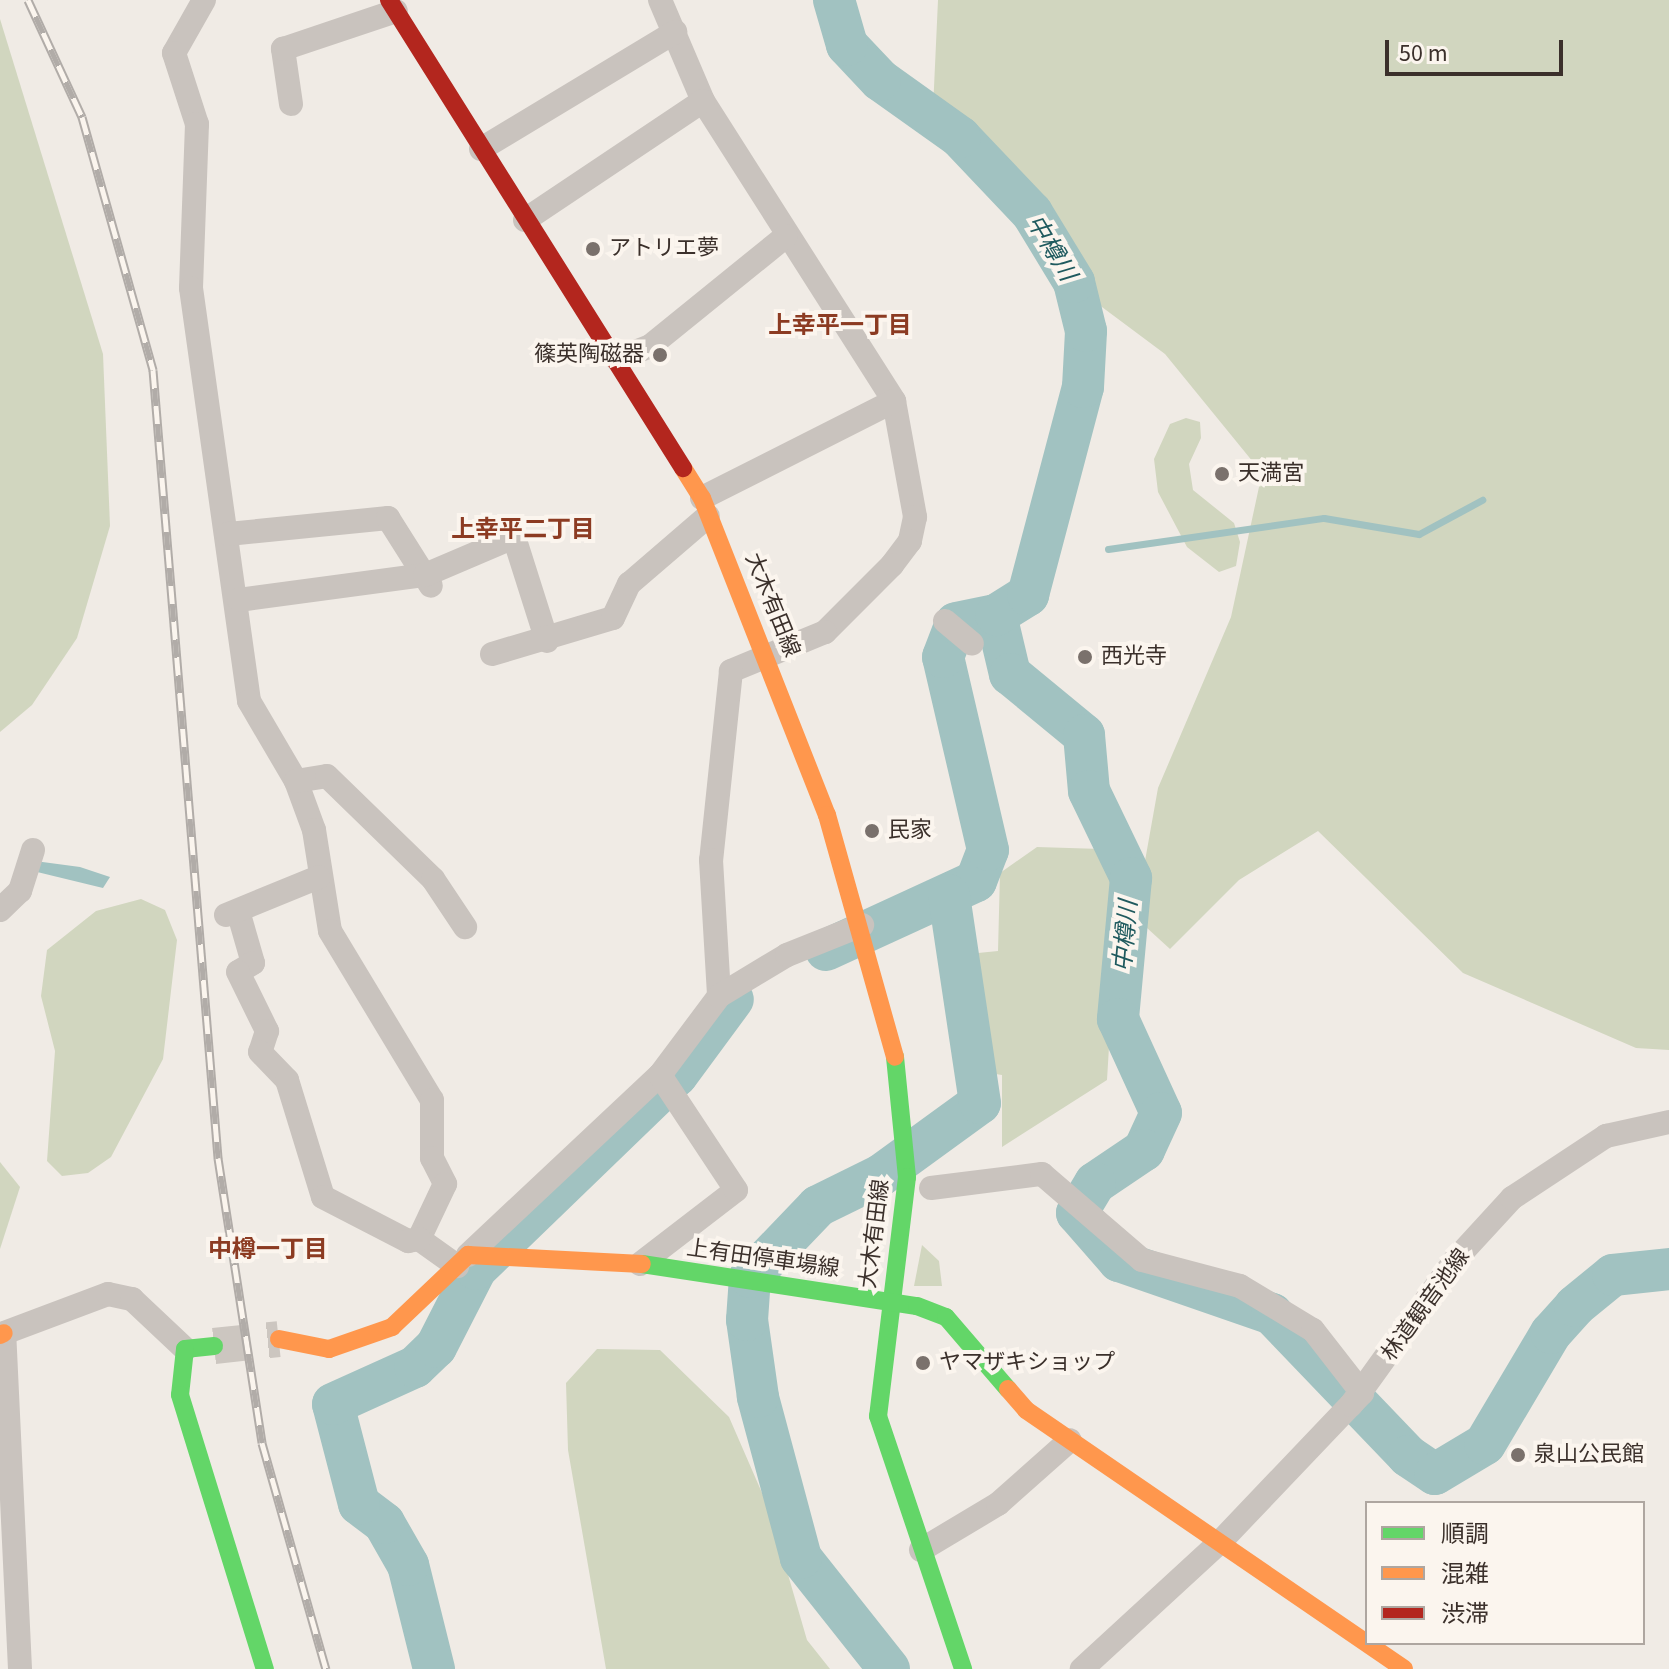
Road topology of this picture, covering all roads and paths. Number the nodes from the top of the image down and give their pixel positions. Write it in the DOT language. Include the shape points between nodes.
graph roads {
  1 [pos="204,0"];
  2 [pos="660,0"];
  3 [pos="392,6"];
  4 [pos="675,32"];
  5 [pos="703,101"];
  6 [pos="291,104"];
  7 [pos="481,149"];
  8 [pos="525,220"];
  9 [pos="786,236"];
  10 [pos="617,359"];
  11 [pos="894,401"];
  12 [pos="705,507"];
  13 [pos="228,534"];
  14 [pos="429,582"];
  15 [pos="239,600"];
  16 [pos="945,621"];
  17 [pos="547,641"];
  18 [pos="972,644"];
  19 [pos="492,654"];
  20 [pos="767,656"];
  21 [pos="296,781"];
  22 [pos="33,850"];
  23 [pos="319,877"];
  24 [pos="0,910"];
  25 [pos="862,925"];
  26 [pos="465,927"];
  27 [pos="719,996"];
  28 [pos="667,1082"];
  29 [pos="1669,1122"];
  30 [pos="931,1188"];
  31 [pos="419,1239"];
  32 [pos="463,1260"];
  33 [pos="640,1264"];
  34 [pos="891,1302"];
  35 [pos="2,1334"];
  36 [pos="279,1339"];
  37 [pos="214,1346"];
  38 [pos="185,1349"];
  39 [pos="1362,1393"];
  40 [pos="1070,1440"];
  41 [pos="1220,1542"];
  42 [pos="921,1550"];
  43 [pos="1365,1642"];
  44 [pos="1369,1645"];
  45 [pos="20,1669"];
  46 [pos="265,1669"];
  47 [pos="963,1669"];
  48 [pos="1082,1669"];
  49 [pos="1404,1669"];
  1 -- 13 [label="street" via="174,53 197,124 191,288"];
  2 -- 4 [label="street"];
  3 -- 6 [label="street" via="283,49"];
  3 -- 7 [label="main road, 大木有田線"];
  4 -- 5 [label="street"];
  4 -- 7 [label="street"];
  5 -- 8 [label="street"];
  5 -- 9 [label="street"];
  7 -- 8 [label="main road, 大木有田線"];
  8 -- 10 [label="main road, 大木有田線"];
  9 -- 10 [label="street" via="649,347"];
  9 -- 11 [label="street" via="856,331"];
  10 -- 12 [label="main road, 大木有田線"];
  11 -- 12 [label="street"];
  11 -- 20 [label="street" via="907,440 915,517 910,541 825,632"];
  12 -- 17 [label="street" via="629,584 613,618"];
  12 -- 20 [label="main road, 大木有田線"];
  13 -- 14 [label="street" via="388,518"];
  13 -- 15 [label="street"];
  14 -- 15 [label="street"];
  14 -- 17 [label="street" via="514,537"];
  15 -- 21 [label="street" via="249,701"];
  16 -- 18 [label="street"];
  17 -- 19 [label="street"];
  20 -- 25 [label="main road, 大木有田線"];
  20 -- 27 [label="street" via="731,671 711,860"];
  21 -- 23 [label="street" via="314,830"];
  21 -- 26 [label="street" via="327,776 433,879"];
  22 -- 24 [label="street" via="20,891"];
  23 -- 31 [label="street" via="330,931 432,1100 432,1158 445,1184"];
  23 -- 31 [label="street" via="232,913 253,963 238,972 271,1023 260,1052 287,1080 323,1197 408,1241"];
  25 -- 27 [label="street" via="787,955"];
  25 -- 34 [label="main road, 大木有田線" via="905,1106 907,1177"];
  27 -- 28 [label="street"];
  28 -- 32 [label="street"];
  28 -- 33 [label="street" via="736,1190"];
  29 -- 39 [label="street, 林道観音池線" via="1606,1136 1512,1198 1456,1259"];
  30 -- 39 [label="street" via="1042,1174 1142,1260 1240,1286 1313,1330"];
  31 -- 32 [label="street"];
  32 -- 33 [label="main road, 上有田停車場線"];
  32 -- 36 [label="main road" via="392,1327 329,1349"];
  33 -- 34 [label="main road, 上有田停車場線"];
  34 -- 40 [label="main road, 上有田停車場線" via="946,1317 1026,1410"];
  34 -- 42 [label="main road" via="878,1416"];
  35 -- 38 [label="street" via="108,1294 132,1299"];
  35 -- 45 [label="street"];
  37 -- 38 [label="main road"];
  38 -- 46 [label="main road" via="180,1395"];
  39 -- 41 [label="street, 林道観音池線"];
  39 -- 41 [label="street"];
  40 -- 41 [label="main road, 上有田停車場線"];
  40 -- 42 [label="street" via="998,1504"];
  41 -- 43 [label="main road, 上有田停車場線"];
  41 -- 48 [label="street"];
  42 -- 47 [label="main road"];
  44 -- 49 [label="main road, 上有田停車場線"];
}
